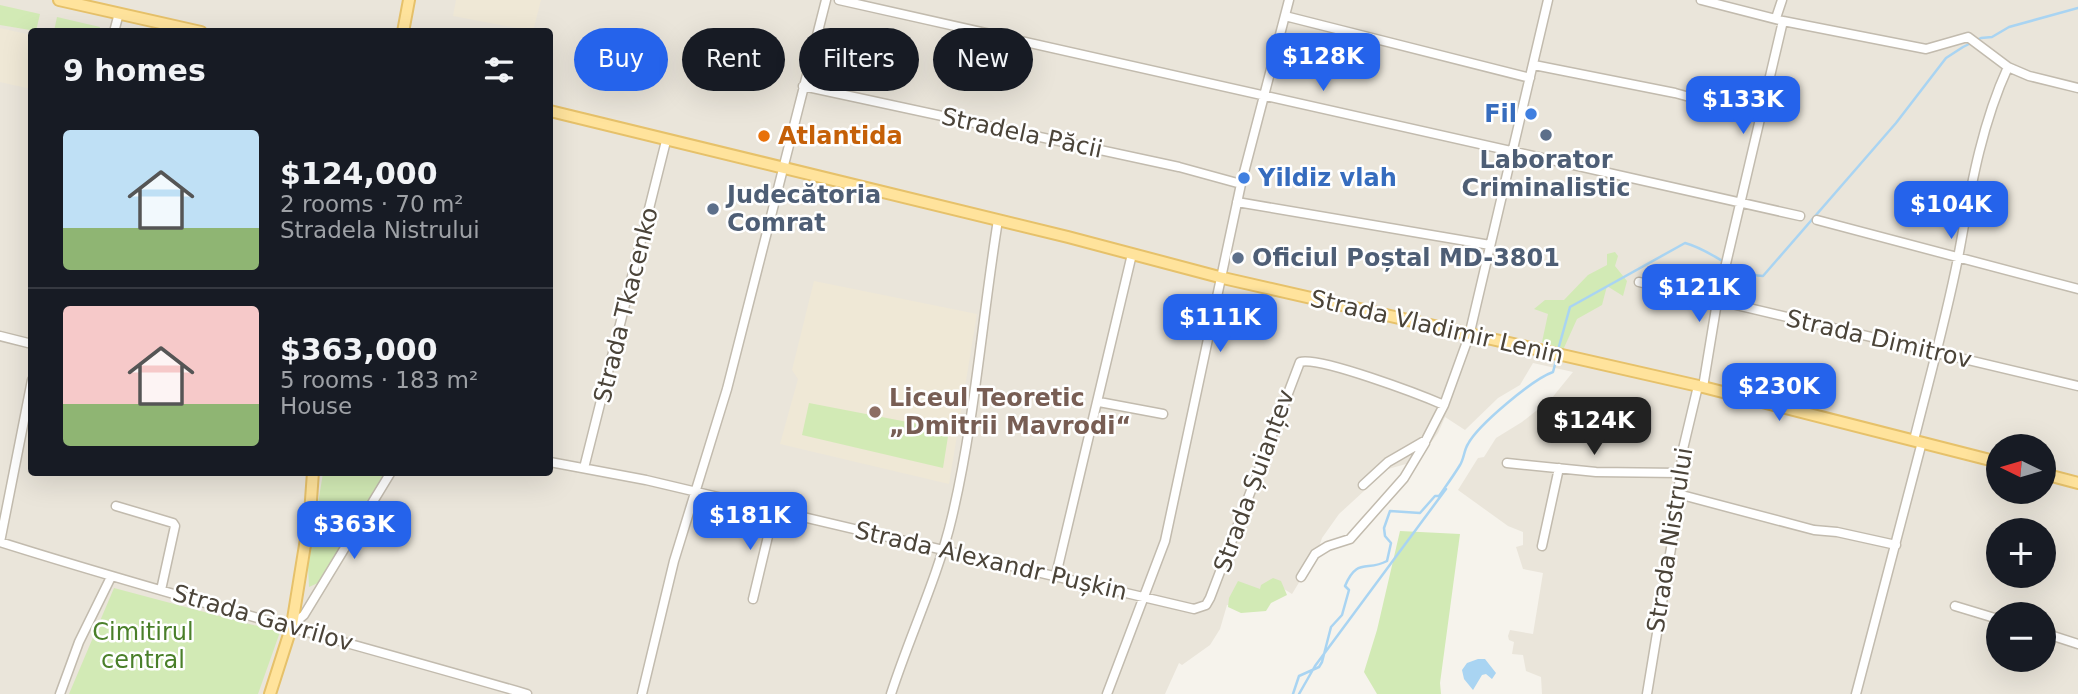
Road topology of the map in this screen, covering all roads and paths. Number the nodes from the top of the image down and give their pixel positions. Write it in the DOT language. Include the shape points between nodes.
graph roads {
  1 [pos="59,0"];
  2 [pos="409,0"];
  3 [pos="825,0"];
  4 [pos="839,0"];
  5 [pos="1289,0"];
  6 [pos="1548,0"];
  7 [pos="1701,0"];
  8 [pos="1782,0"];
  9 [pos="119,13"];
  10 [pos="1285,16"];
  11 [pos="1780,20"];
  12 [pos="115,28"];
  13 [pos="184,28"];
  14 [pos="403,28"];
  15 [pos="818,28"];
  16 [pos="1534,65"];
  17 [pos="2008,67"];
  18 [pos="1530,78"];
  19 [pos="2078,88"];
  20 [pos="802,91"];
  21 [pos="826,91"];
  22 [pos="1266,95"];
  23 [pos="553,112"];
  24 [pos="1762,117"];
  25 [pos="666,141"];
  26 [pos="1513,152"];
  27 [pos="783,167"];
  28 [pos="1241,184"];
  29 [pos="1237,202"];
  30 [pos="1739,202"];
  31 [pos="1800,216"];
  32 [pos="998,220"];
  33 [pos="1817,220"];
  34 [pos="1490,245"];
  35 [pos="1132,254"];
  36 [pos="1958,258"];
  37 [pos="1223,278"];
  38 [pos="1639,282"];
  39 [pos="2078,289"];
  40 [pos="1717,302"];
  41 [pos="0,336"];
  42 [pos="1469,336"];
  43 [pos="28,343"];
  44 [pos="1936,352"];
  45 [pos="2078,386"];
  46 [pos="1700,387"];
  47 [pos="28,400"];
  48 [pos="1099,401"];
  49 [pos="1444,405"];
  50 [pos="1163,414"];
  51 [pos="1426,440"];
  52 [pos="1918,441"];
  53 [pos="1986,459"];
  54 [pos="553,463"];
  55 [pos="1507,463"];
  56 [pos="584,468"];
  57 [pos="1559,468"];
  58 [pos="1680,473"];
  59 [pos="313,476"];
  60 [pos="389,476"];
  61 [pos="2056,477"];
  62 [pos="2078,483"];
  63 [pos="1363,485"];
  64 [pos="696,491"];
  65 [pos="1678,494"];
  66 [pos="117,506"];
  67 [pos="774,510"];
  68 [pos="0,542"];
  69 [pos="1896,545"];
  70 [pos="1542,546"];
  71 [pos="944,548"];
  72 [pos="1056,575"];
  73 [pos="111,577"];
  74 [pos="1301,577"];
  75 [pos="161,590"];
  76 [pos="1145,597"];
  77 [pos="753,599"];
  78 [pos="1955,606"];
  79 [pos="1986,615"];
  80 [pos="292,625"];
  81 [pos="2056,637"];
  82 [pos="2078,644"];
  83 [pos="60,694"];
  84 [pos="270,694"];
  85 [pos="527,694"];
  86 [pos="642,694"];
  87 [pos="891,694"];
  88 [pos="1107,694"];
  89 [pos="1647,694"];
  90 [pos="1856,694"];
  1 -- 9 [label="main road"];
  2 -- 14 [label="main road"];
  3 -- 15 [label="street"];
  4 -- 22 [label="street"];
  5 -- 10 [label="street"];
  6 -- 16 [label="street"];
  7 -- 11 [label="street"];
  8 -- 11 [label="street, Strada Nistrului"];
  9 -- 12 [label="street"];
  9 -- 13 [label="main road"];
  10 -- 18 [label="street"];
  10 -- 22 [label="street"];
  11 -- 17 [label="street" via="1926,49 1968,37"];
  11 -- 24 [label="street, Strada Nistrului"];
  16 -- 18 [label="street"];
  16 -- 24 [label="street" via="1675,93"];
  17 -- 19 [label="street"];
  17 -- 36 [label="street" via="1975,167"];
  18 -- 26 [label="street"];
  20 -- 27 [label="street"];
  21 -- 28 [label="street, Stradela Păcii"];
  22 -- 26 [label="street"];
  22 -- 28 [label="street"];
  23 -- 25 [label="main road, Strada Vladimir Lenin"];
  24 -- 30 [label="street, Strada Nistrului"];
  25 -- 27 [label="main road, Strada Vladimir Lenin"];
  25 -- 56 [label="street, Strada Tkacenko"];
  26 -- 30 [label="street"];
  26 -- 34 [label="street"];
  27 -- 32 [label="main road, Strada Vladimir Lenin"];
  27 -- 64 [label="street" via="727,390"];
  28 -- 29 [label="street"];
  29 -- 34 [label="street"];
  29 -- 37 [label="street"];
  30 -- 31 [label="street"];
  30 -- 40 [label="street, Strada Nistrului"];
  32 -- 35 [label="main road, Strada Vladimir Lenin"];
  32 -- 71 [label="street" via="970,418"];
  33 -- 36 [label="street"];
  34 -- 42 [label="street"];
  35 -- 37 [label="main road, Strada Vladimir Lenin"];
  35 -- 48 [label="street"];
  36 -- 39 [label="street"];
  36 -- 44 [label="street"];
  37 -- 42 [label="main road, Strada Vladimir Lenin"];
  37 -- 76 [label="street" via="1172,514"];
  38 -- 40 [label="street, Strada Dimitrov"];
  40 -- 44 [label="street, Strada Dimitrov"];
  40 -- 46 [label="street, Strada Nistrului"];
  41 -- 43 [label="street"];
  42 -- 46 [label="main road, Strada Vladimir Lenin"];
  42 -- 49 [label="street"];
  44 -- 45 [label="street, Strada Dimitrov"];
  44 -- 52 [label="street"];
  46 -- 52 [label="main road, Strada Vladimir Lenin"];
  46 -- 58 [label="street, Strada Nistrului"];
  47 -- 68 [label="street"];
  48 -- 50 [label="street"];
  48 -- 72 [label="street"];
  49 -- 51 [label="street"];
  49 -- 76 [label="street, Strada Șuianțev" via="1313,361 1300,362 1206,605 1194,609"];
  51 -- 63 [label="street" via="1388,462"];
  51 -- 74 [label="street" via="1404,478 1350,539 1315,554"];
  52 -- 53 [label="main road, Strada Vladimir Lenin"];
  52 -- 69 [label="street"];
  54 -- 56 [label="street, Strada Alexandr Pușkin"];
  55 -- 57 [label="street"];
  56 -- 64 [label="street, Strada Alexandr Pușkin"];
  57 -- 58 [label="street"];
  57 -- 70 [label="street"];
  58 -- 65 [label="street, Strada Nistrului"];
  59 -- 80 [label="main road"];
  60 -- 80 [label="street" via="304,615"];
  61 -- 62 [label="main road"];
  64 -- 67 [label="street, Strada Alexandr Pușkin"];
  64 -- 86 [label="street"];
  65 -- 69 [label="street" via="1814,530"];
  65 -- 89 [label="street, Strada Nistrului"];
  66 -- 75 [label="street" via="175,526"];
  67 -- 71 [label="street, Strada Alexandr Pușkin"];
  67 -- 77 [label="street"];
  68 -- 73 [label="street, Strada Gavrilov"];
  69 -- 90 [label="street"];
  71 -- 72 [label="street, Strada Alexandr Pușkin"];
  71 -- 87 [label="street"];
  72 -- 76 [label="street, Strada Alexandr Pușkin"];
  73 -- 75 [label="street, Strada Gavrilov"];
  73 -- 83 [label="street"];
  75 -- 80 [label="street, Strada Gavrilov"];
  76 -- 88 [label="street"];
  78 -- 79 [label="street"];
  80 -- 84 [label="main road"];
  80 -- 85 [label="street, Strada Gavrilov"];
  81 -- 82 [label="street"];
}
